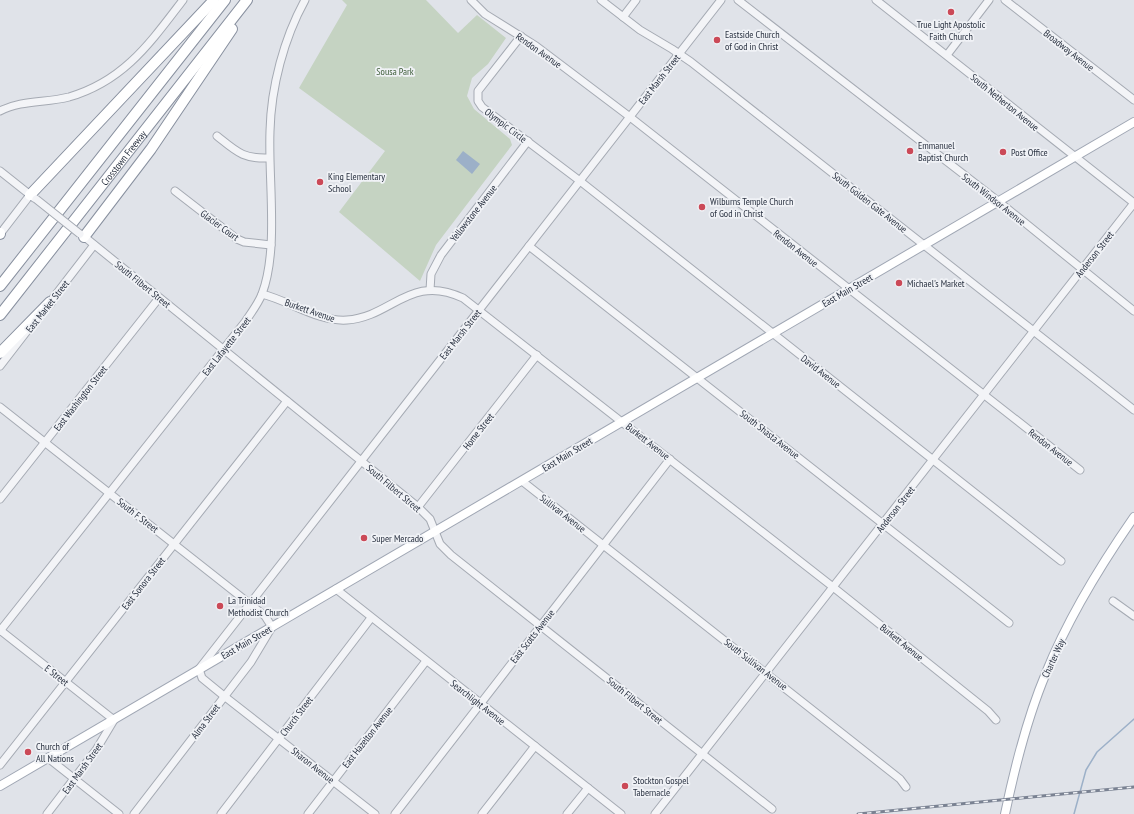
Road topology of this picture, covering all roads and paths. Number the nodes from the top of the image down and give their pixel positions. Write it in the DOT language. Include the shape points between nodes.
graph roads {
  1 [pos="183,0"];
  2 [pos="214,0"];
  3 [pos="225,0"];
  4 [pos="247,0"];
  5 [pos="253,0"];
  6 [pos="305,0"];
  7 [pos="471,0"];
  8 [pos="601,0"];
  9 [pos="636,0"];
  10 [pos="721,0"];
  11 [pos="738,0"];
  12 [pos="876,0"];
  13 [pos="989,0"];
  14 [pos="1005,0"];
  15 [pos="623,17"];
  16 [pos="521,36"];
  17 [pos="679,54"];
  18 [pos="946,55"];
  19 [pos="1134,100"];
  20 [pos="0,111"];
  21 [pos="630,117"];
  22 [pos="1134,122"];
  23 [pos="217,136"];
  24 [pos="528,141"];
  25 [pos="1075,156"];
  26 [pos="269,158"];
  27 [pos="0,170"];
  28 [pos="580,181"];
  29 [pos="175,191"];
  30 [pos="33,197"];
  31 [pos="998,201"];
  32 [pos="1134,203"];
  33 [pos="0,234"];
  34 [pos="82,236"];
  35 [pos="94,245"];
  36 [pos="271,245"];
  37 [pos="924,245"];
  38 [pos="529,246"];
  39 [pos="1082,270"];
  40 [pos="0,286"];
  41 [pos="849,289"];
  42 [pos="430,290"];
  43 [pos="262,294"];
  44 [pos="159,298"];
  45 [pos="50,302"];
  46 [pos="480,309"];
  47 [pos="1134,311"];
  48 [pos="0,315"];
  49 [pos="1033,331"];
  50 [pos="773,333"];
  51 [pos="223,349"];
  52 [pos="0,353"];
  53 [pos="537,355"];
  54 [pos="0,366"];
  55 [pos="698,378"];
  56 [pos="983,395"];
  57 [pos="287,401"];
  58 [pos="0,407"];
  59 [pos="1134,410"];
  60 [pos="623,422"];
  61 [pos="45,442"];
  62 [pos="670,459"];
  63 [pos="933,459"];
  64 [pos="361,461"];
  65 [pos="1080,470"];
  66 [pos="522,481"];
  67 [pos="109,493"];
  68 [pos="0,499"];
  69 [pos="418,507"];
  70 [pos="1134,516"];
  71 [pos="883,523"];
  72 [pos="434,531"];
  73 [pos="174,544"];
  74 [pos="604,544"];
  75 [pos="1061,560"];
  76 [pos="833,587"];
  77 [pos="336,589"];
  78 [pos="1113,601"];
  79 [pos="250,604"];
  80 [pos="1134,616"];
  81 [pos="371,618"];
  82 [pos="1009,623"];
  83 [pos="540,625"];
  84 [pos="272,627"];
  85 [pos="0,630"];
  86 [pos="426,661"];
  87 [pos="199,669"];
  88 [pos="766,672"];
  89 [pos="65,681"];
  90 [pos="224,696"];
  91 [pos="480,703"];
  92 [pos="114,720"];
  93 [pos="996,720"];
  94 [pos="279,739"];
  95 [pos="534,746"];
  96 [pos="702,754"];
  97 [pos="48,758"];
  98 [pos="0,764"];
  99 [pos="74,779"];
  100 [pos="333,781"];
  101 [pos="0,786"];
  102 [pos="906,787"];
  103 [pos="588,788"];
  104 [pos="772,809"];
  105 [pos="47,814"];
  106 [pos="119,814"];
  107 [pos="134,814"];
  108 [pos="221,814"];
  109 [pos="308,814"];
  110 [pos="375,814"];
  111 [pos="395,814"];
  112 [pos="482,814"];
  113 [pos="568,814"];
  114 [pos="621,814"];
  115 [pos="655,814"];
  116 [pos="1005,814"];
  1 -- 20 [label="street" via="140,54 107,80 68,97 13,106"];
  2 -- 30 [label="highway"];
  3 -- 40 [label="highway, Crosstown Freeway"];
  4 -- 48 [label="highway, Crosstown Freeway"];
  5 -- 34 [label="highway" via="151,149"];
  6 -- 26 [label="street, East Lafayette Street" via="289,36 278,73 270,129"];
  7 -- 16 [label="street, Rendon Avenue" via="485,14"];
  8 -- 15 [label="street, South Golden Gate Avenue"];
  9 -- 15 [label="street"];
  10 -- 17 [label="street, East Marsh Street"];
  11 -- 31 [label="street, South Windsor Avenue"];
  12 -- 18 [label="street, South Netherton Avenue"];
  13 -- 18 [label="street"];
  14 -- 19 [label="street, Broadway Avenue"];
  15 -- 17 [label="street, South Golden Gate Avenue"];
  16 -- 21 [label="street, Rendon Avenue"];
  16 -- 24 [label="street, Olympic Circle" via="480,87 477,96 482,107"];
  17 -- 21 [label="street, East Marsh Street"];
  17 -- 37 [label="street, South Golden Gate Avenue"];
  18 -- 25 [label="street, South Netherton Avenue"];
  21 -- 28 [label="street, East Marsh Street"];
  21 -- 41 [label="street, Rendon Avenue"];
  22 -- 25 [label="main road, East Main Street"];
  23 -- 26 [label="street" via="244,156 255,159"];
  24 -- 28 [label="street, Olympic Circle"];
  24 -- 42 [label="street, Yellowstone Avenue" via="441,254 433,267"];
  25 -- 31 [label="main road, East Main Street"];
  25 -- 32 [label="street, South Netherton Avenue"];
  26 -- 36 [label="street, East Lafayette Street"];
  27 -- 30 [label="street, South Filbert Street"];
  28 -- 38 [label="street, East Marsh Street"];
  28 -- 50 [label="street, David Avenue"];
  29 -- 36 [label="street, Glacier Court" via="237,239"];
  30 -- 33 [label="street"];
  30 -- 34 [label="street, South Filbert Street, bridge"];
  31 -- 37 [label="main road, East Main Street"];
  31 -- 39 [label="street, South Windsor Avenue"];
  32 -- 39 [label="street, Anderson Street"];
  34 -- 35 [label="street, South Filbert Street"];
  35 -- 44 [label="street, South Filbert Street"];
  35 -- 45 [label="street, East Market Street"];
  36 -- 43 [label="street, East Lafayette Street" via="270,262"];
  37 -- 41 [label="main road, East Main Street"];
  37 -- 49 [label="street, South Golden Gate Avenue"];
  38 -- 46 [label="street, East Marsh Street"];
  38 -- 55 [label="street, South Shasta Avenue"];
  39 -- 47 [label="street, South Windsor Avenue"];
  39 -- 49 [label="street, Anderson Street"];
  41 -- 50 [label="main road, East Main Street"];
  41 -- 56 [label="street, Rendon Avenue"];
  42 -- 43 [label="street, Burkett Avenue" via="406,295 364,316 348,320 327,318"];
  42 -- 46 [label="street, Burkett Avenue" via="456,295"];
  43 -- 51 [label="street, East Lafayette Street"];
  44 -- 51 [label="street, South Filbert Street"];
  44 -- 61 [label="street, East Washington Street"];
  45 -- 52 [label="highway"];
  45 -- 54 [label="street, East Market Street"];
  46 -- 53 [label="street, Burkett Avenue"];
  46 -- 64 [label="street, East Marsh Street"];
  49 -- 56 [label="street, Anderson Street"];
  49 -- 59 [label="street, South Golden Gate Avenue"];
  50 -- 55 [label="main road, East Main Street"];
  50 -- 63 [label="street, David Avenue"];
  51 -- 57 [label="street, South Filbert Street"];
  51 -- 67 [label="street, East Lafayette Street"];
  53 -- 60 [label="street, Burkett Avenue"];
  53 -- 69 [label="street, Home Street"];
  55 -- 60 [label="main road, East Main Street"];
  55 -- 71 [label="street, South Shasta Avenue"];
  56 -- 63 [label="street, Anderson Street"];
  56 -- 65 [label="street, Rendon Avenue"];
  57 -- 64 [label="street, South Filbert Street"];
  57 -- 73 [label="street, East Sonora Street"];
  58 -- 61 [label="street, South F Street"];
  60 -- 62 [label="street, Burkett Avenue"];
  60 -- 66 [label="main road, East Main Street"];
  61 -- 67 [label="street, South F Street"];
  61 -- 68 [label="street, East Washington Street"];
  62 -- 74 [label="street, East Scotts Avenue"];
  62 -- 76 [label="street, Burkett Avenue"];
  63 -- 71 [label="street, Anderson Street"];
  63 -- 75 [label="street, David Avenue"];
  64 -- 69 [label="street, South Filbert Street"];
  64 -- 79 [label="street, East Marsh Street"];
  66 -- 72 [label="main road, East Main Street"];
  66 -- 74 [label="street, Sullivan Avenue"];
  67 -- 73 [label="street, South F Street"];
  67 -- 85 [label="street, East Lafayette Street"];
  69 -- 72 [label="street, South Filbert Street" via="430,519"];
  70 -- 116 [label="main road, Charter Way" via="1082,597 1046,672 1023,740"];
  71 -- 76 [label="street, Anderson Street"];
  71 -- 82 [label="street, South Shasta Avenue"];
  72 -- 77 [label="main road, East Main Street"];
  72 -- 83 [label="street, South Filbert Street" via="440,544 451,555"];
  73 -- 79 [label="street, South F Street"];
  73 -- 89 [label="street, East Sonora Street"];
  74 -- 83 [label="street, East Scotts Avenue"];
  74 -- 88 [label="street, South Sullivan Avenue"];
  76 -- 88 [label="street, Anderson Street"];
  76 -- 93 [label="street, Burkett Avenue"];
  77 -- 81 [label="street, Searchlight Avenue"];
  77 -- 84 [label="main road, East Main Street"];
  78 -- 80 [label="street"];
  79 -- 84 [label="street, South F Street" via="265,616"];
  79 -- 87 [label="street, East Marsh Street"];
  81 -- 86 [label="street, Searchlight Avenue"];
  81 -- 94 [label="street, Church Street"];
  83 -- 91 [label="street, East Scotts Avenue"];
  83 -- 96 [label="street, South Filbert Street"];
  84 -- 87 [label="main road, East Main Street"];
  84 -- 90 [label="street, Alma Street" via="251,662"];
  85 -- 89 [label="street, E Street"];
  86 -- 91 [label="street, Searchlight Avenue"];
  86 -- 100 [label="street, East Hazelton Avenue"];
  87 -- 90 [label="street, Sharon Avenue" via="202,678"];
  87 -- 92 [label="main road, East Main Street"];
  88 -- 96 [label="street, Anderson Street"];
  88 -- 102 [label="street, South Sullivan Avenue" via="900,779"];
  89 -- 92 [label="street, E Street"];
  89 -- 98 [label="street, East Sonora Street"];
  90 -- 94 [label="street, Sharon Avenue"];
  90 -- 107 [label="street, Alma Street"];
  91 -- 95 [label="street, Searchlight Avenue"];
  91 -- 111 [label="street, East Scotts Avenue"];
  92 -- 97 [label="main road, East Main Street"];
  92 -- 99 [label="street, East Marsh Street"];
  94 -- 100 [label="street, Sharon Avenue"];
  94 -- 108 [label="street, Church Street"];
  95 -- 103 [label="street, Searchlight Avenue"];
  95 -- 112 [label="street"];
  96 -- 104 [label="street, South Filbert Street"];
  96 -- 115 [label="street, Anderson Street"];
  97 -- 99 [label="street"];
  97 -- 101 [label="main road, East Main Street"];
  99 -- 105 [label="street, East Marsh Street"];
  99 -- 106 [label="street"];
  100 -- 109 [label="street, East Hazelton Avenue"];
  100 -- 110 [label="street, Sharon Avenue"];
  103 -- 113 [label="street"];
  103 -- 114 [label="street, Searchlight Avenue"];
}
